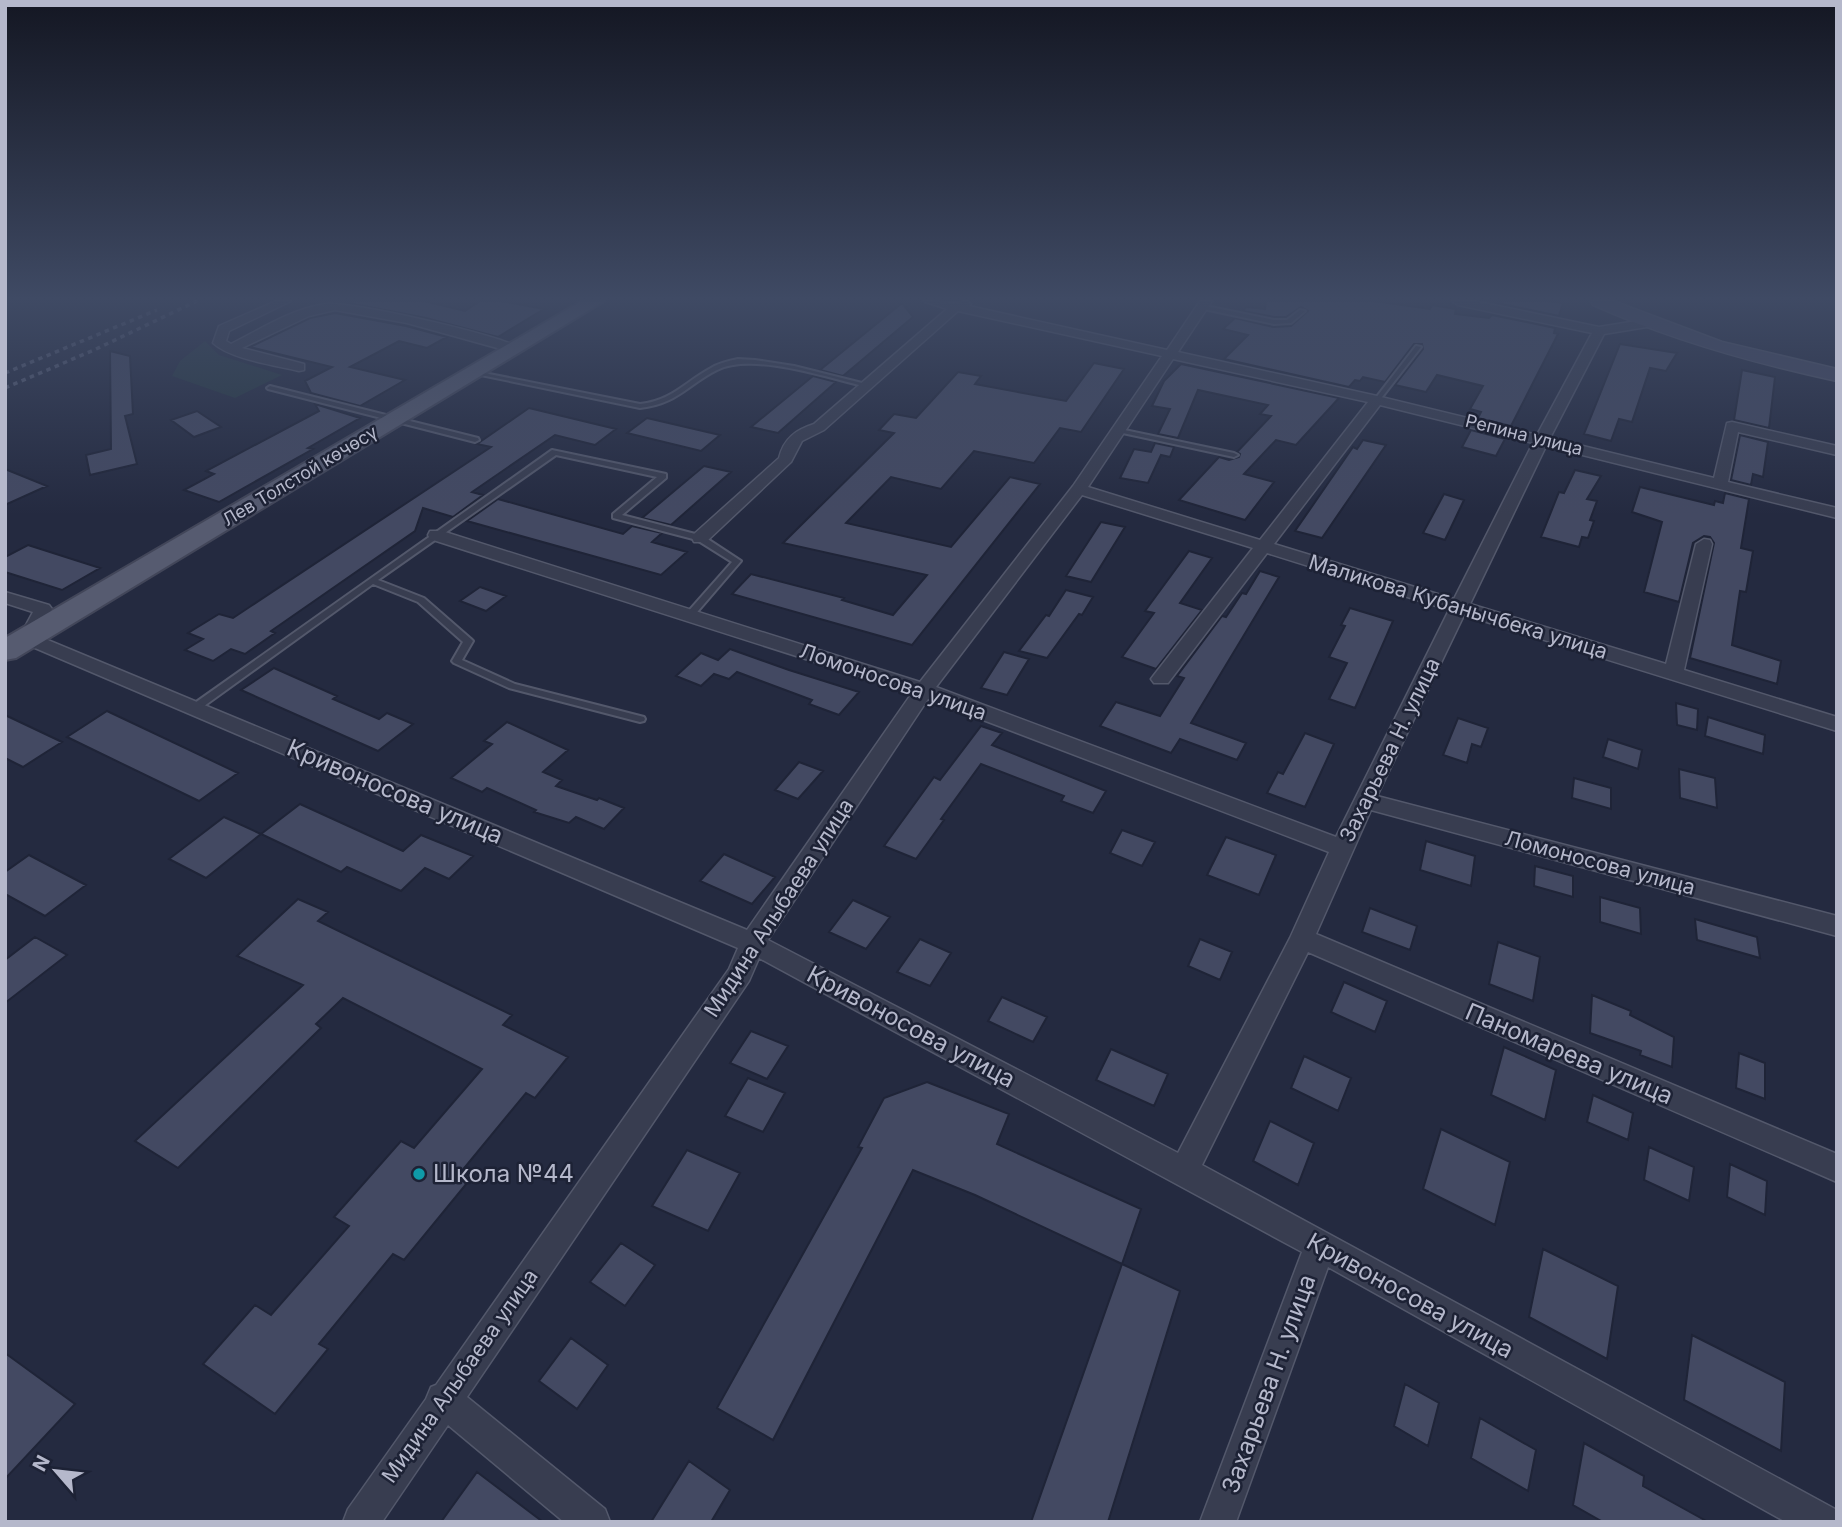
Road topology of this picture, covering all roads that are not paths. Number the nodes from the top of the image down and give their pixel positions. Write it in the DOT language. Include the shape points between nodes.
graph roads {
  1 [pos="708,372"];
  2 [pos="807,372"];
  3 [pos="882,372"];
  4 [pos="1156,372"];
  5 [pos="1257,372"];
  6 [pos="1398,372"];
  7 [pos="1577,372"];
  8 [pos="474,373"];
  9 [pos="867,385"];
  10 [pos="271,388"];
  11 [pos="1377,400"];
  12 [pos="394,420"];
  13 [pos="1118,430"];
  14 [pos="1542,439"];
  15 [pos="475,440"];
  16 [pos="1837,451"];
  17 [pos="1234,455"];
  18 [pos="1720,484"];
  19 [pos="1079,489"];
  20 [pos="1837,513"];
  21 [pos="436,536"];
  22 [pos="700,538"];
  23 [pos="1704,544"];
  24 [pos="1263,547"];
  25 [pos="372,581"];
  26 [pos="5,597"];
  27 [pos="1460,608"];
  28 [pos="689,616"];
  29 [pos="17,645"];
  30 [pos="1673,674"];
  31 [pos="1161,679"];
  32 [pos="924,690"];
  33 [pos="196,707"];
  34 [pos="640,719"];
  35 [pos="1837,724"];
  36 [pos="1364,800"];
  37 [pos="1343,848"];
  38 [pos="1837,926"];
  39 [pos="1302,939"];
  40 [pos="752,943"];
  41 [pos="1837,1168"];
  42 [pos="1184,1171"];
  43 [pos="1320,1246"];
  44 [pos="443,1399"];
  45 [pos="1817,1520"];
  46 [pos="361,1522"];
  47 [pos="592,1522"];
  48 [pos="1218,1522"];
  1 -- 8 [label="lane" via="671,399 651,406"];
  2 -- 9 [label="lane"];
  3 -- 9 [label="street"];
  4 -- 13 [label="street, Мидина Алыбаева улица"];
  5 -- 11 [label="street, Репина улица"];
  6 -- 11 [label="lane"];
  7 -- 14 [label="street, Захарьева Н. улица"];
  8 -- 12 [label="main road, Лев Толстой көчөсү"];
  9 -- 22 [label="street" via="819,427 802,432 788,445 786,459"];
  10 -- 12 [label="lane"];
  11 -- 14 [label="street, Репина улица"];
  11 -- 24 [label="street"];
  12 -- 15 [label="lane"];
  12 -- 29 [label="main road, Лев Толстой көчөсү"];
  13 -- 17 [label="lane"];
  13 -- 19 [label="street, Мидина Алыбаева улица"];
  14 -- 18 [label="street, Репина улица"];
  14 -- 27 [label="street, Захарьева Н. улица"];
  16 -- 18 [label="street" via="1732,426"];
  18 -- 20 [label="street, Репина улица"];
  19 -- 24 [label="street, Маликова Кубанычбека улица"];
  19 -- 32 [label="street, Мидина Алыбаева улица"];
  21 -- 22 [label="lane" via="555,452 663,476 616,516"];
  21 -- 25 [label="lane"];
  21 -- 28 [label="street, Ломоносова улица"];
  22 -- 28 [label="lane" via="737,561"];
  23 -- 30 [label="street"];
  24 -- 27 [label="street, Маликова Кубанычбека улица"];
  24 -- 31 [label="street"];
  25 -- 33 [label="lane"];
  25 -- 34 [label="lane" via="421,600 446,619 468,641 457,661 512,686"];
  26 -- 29 [label="street" via="43,609"];
  27 -- 30 [label="street, Маликова Кубанычбека улица"];
  27 -- 36 [label="street, Захарьева Н. улица"];
  28 -- 32 [label="street, Ломоносова улица"];
  29 -- 33 [label="street, Кривоносова улица"];
  30 -- 35 [label="street, Маликова Кубанычбека улица"];
  32 -- 37 [label="street, Ломоносова улица"];
  32 -- 40 [label="street, Мидина Алыбаева улица"];
  33 -- 40 [label="street, Кривоносова улица"];
  36 -- 37 [label="street, Захарьева Н. улица"];
  36 -- 38 [label="street, Ломоносова улица"];
  37 -- 39 [label="street, Захарьева Н. улица"];
  39 -- 41 [label="street, Паномарева улица"];
  39 -- 42 [label="street, Захарьева Н. улица"];
  40 -- 42 [label="street, Кривоносова улица"];
  40 -- 44 [label="street, Мидина Алыбаева улица" via="740,974"];
  42 -- 43 [label="street, Кривоносова улица"];
  43 -- 45 [label="street, Кривоносова улица"];
  43 -- 48 [label="street, Захарьева Н. улица"];
  44 -- 46 [label="street, Мидина Алыбаева улица"];
  44 -- 47 [label="street"];
}
